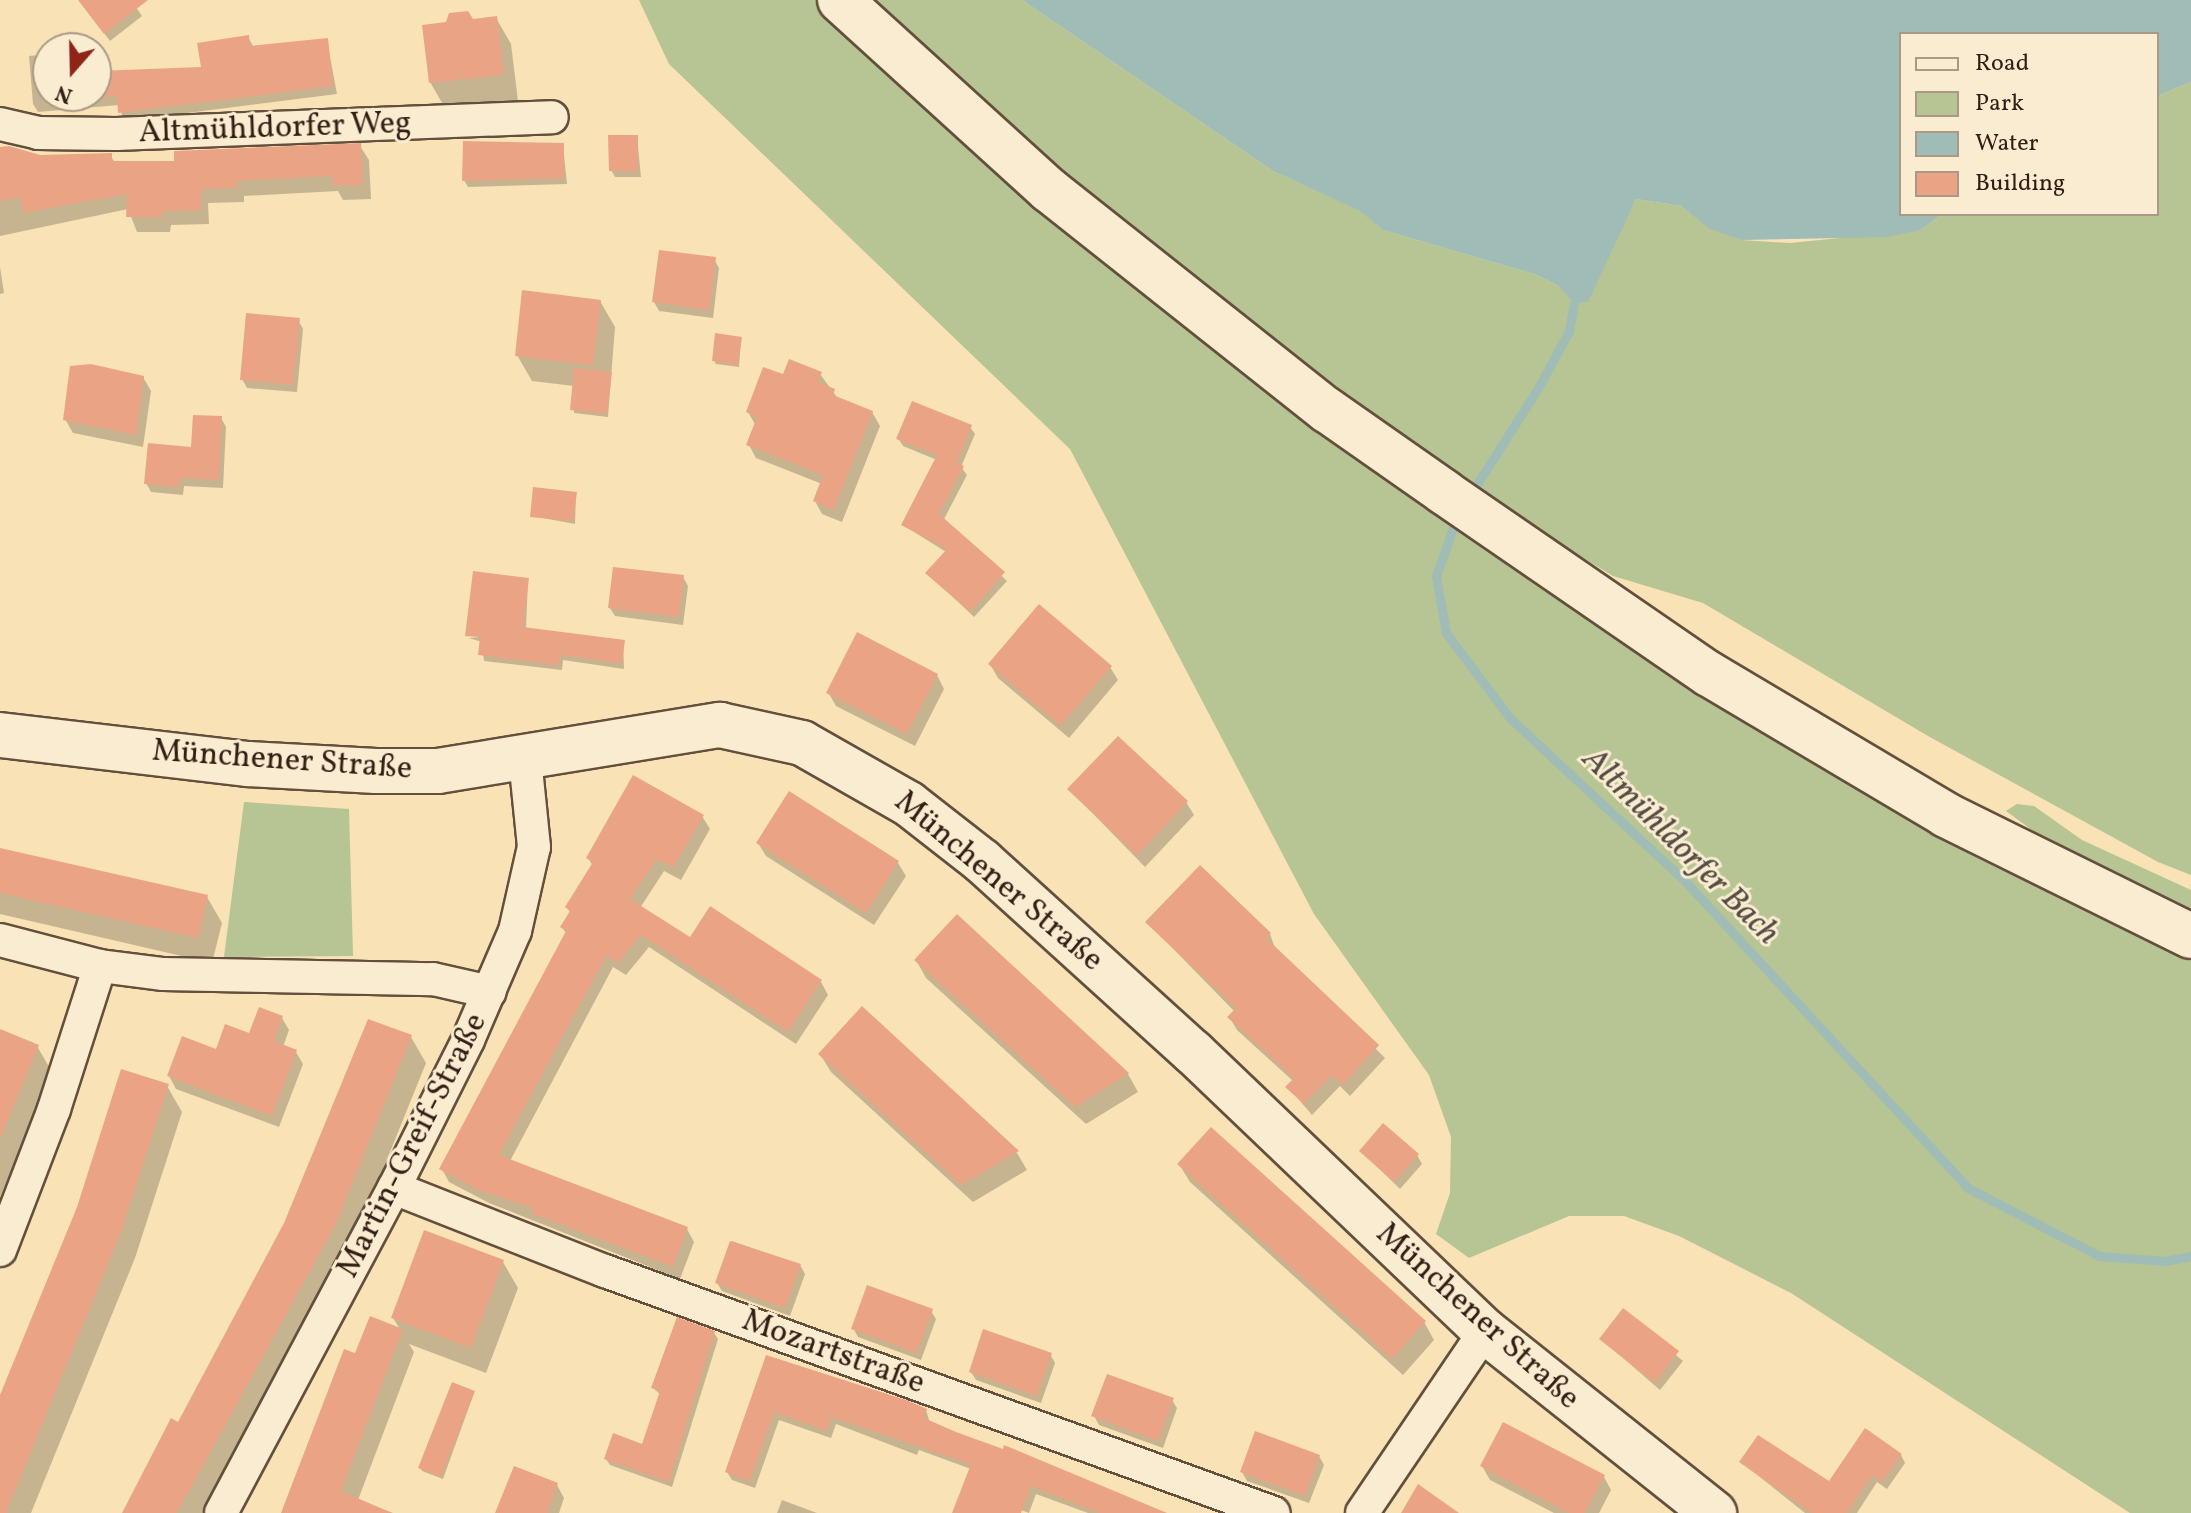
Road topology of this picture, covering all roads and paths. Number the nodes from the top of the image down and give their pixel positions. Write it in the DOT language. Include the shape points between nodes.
graph roads {
  1 [pos="840,0"];
  2 [pos="552,117"];
  3 [pos="0,124"];
  4 [pos="0,735"];
  5 [pos="525,758"];
  6 [pos="2191,936"];
  7 [pos="0,940"];
  8 [pos="100,966"];
  9 [pos="490,992"];
  10 [pos="394,1188"];
  11 [pos="0,1250"];
  12 [pos="1485,1331"];
  13 [pos="221,1513"];
  14 [pos="1274,1513"];
  15 [pos="1362,1513"];
  16 [pos="1714,1513"];
  1 -- 6 [label="street" via="1049,190 1327,410 1444,492 1709,674 1946,815"];
  2 -- 3 [label="street, Altmühldorfer Weg" via="116,134 38,133"];
  4 -- 5 [label="street, Münchener Straße" via="309,769 438,771"];
  5 -- 9 [label="street, Martin-Greif-Straße" via="535,823 531,875"];
  5 -- 12 [label="street, Münchener Straße" via="720,725 768,732 835,759 909,804 982,861 1159,1020"];
  7 -- 8 [label="street"];
  8 -- 9 [label="street" via="244,979 433,979"];
  8 -- 11 [label="street" via="54,1109"];
  9 -- 10 [label="street, Martin-Greif-Straße"];
  10 -- 13 [label="street, Martin-Greif-Straße"];
  10 -- 14 [label="street, Mozartstraße" via="605,1271"];
  12 -- 15 [label="street"];
  12 -- 16 [label="street, Münchener Straße"];
}
